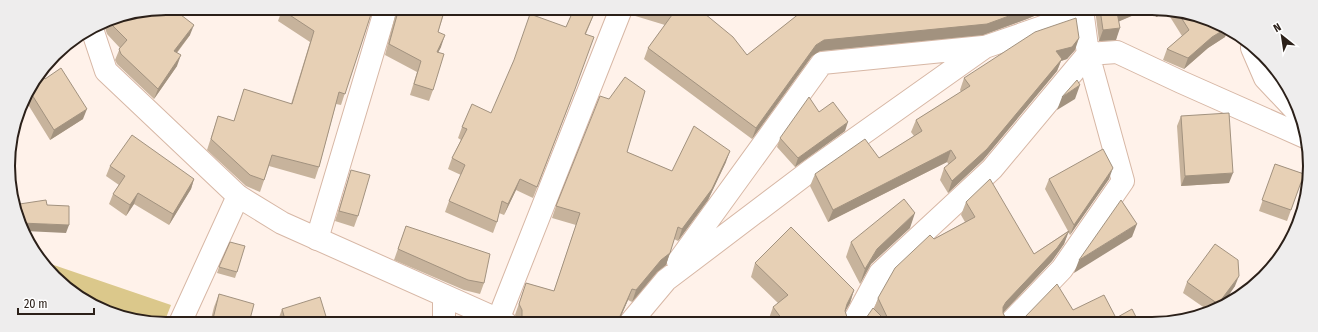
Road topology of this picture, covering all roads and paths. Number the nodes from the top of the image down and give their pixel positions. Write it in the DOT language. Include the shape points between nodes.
graph roads {
  1 [pos="384,15"];
  2 [pos="619,15"];
  3 [pos="1072,15"];
  4 [pos="1083,15"];
  5 [pos="93,33"];
  6 [pos="984,47"];
  7 [pos="1088,54"];
  8 [pos="1255,55"];
  9 [pos="1290,105"];
  10 [pos="1300,135"];
  11 [pos="238,196"];
  12 [pos="316,239"];
  13 [pos="666,280"];
  14 [pos="444,296"];
  15 [pos="183,317"];
  16 [pos="444,317"];
  17 [pos="493,317"];
  18 [pos="504,317"];
  19 [pos="635,317"];
  20 [pos="856,317"];
  21 [pos="1016,317"];
  1 -- 12 [label="street"];
  2 -- 18 [label="street"];
  3 -- 6 [label="street"];
  4 -- 7 [label="street"];
  5 -- 11 [label="street" via="106,71"];
  6 -- 13 [label="street" via="810,171"];
  6 -- 13 [label="street" via="822,63"];
  7 -- 10 [label="street" via="1117,52"];
  7 -- 20 [label="street" via="992,168 880,273"];
  7 -- 21 [label="street" via="1123,181 1062,269"];
  8 -- 9 [label="street" via="1265,78"];
  11 -- 12 [label="street" via="282,223"];
  11 -- 15 [label="street"];
  12 -- 14 [label="street"];
  13 -- 19 [label="street"];
  14 -- 16 [label="street"];
  14 -- 17 [label="street"];
}
